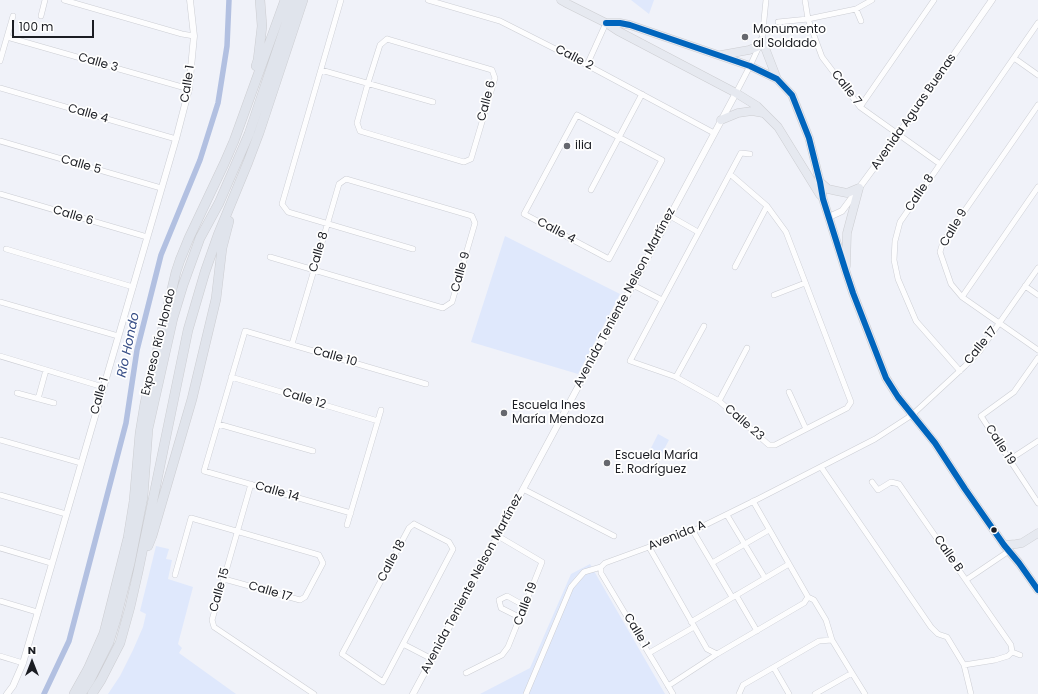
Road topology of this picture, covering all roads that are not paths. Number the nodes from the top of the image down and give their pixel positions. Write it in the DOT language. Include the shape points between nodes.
graph roads {
  1 [pos="45,0"];
  2 [pos="64,0"];
  3 [pos="190,0"];
  4 [pos="260,0"];
  5 [pos="284,0"];
  6 [pos="294,0"];
  7 [pos="303,0"];
  8 [pos="341,0"];
  9 [pos="428,0"];
  10 [pos="561,0"];
  11 [pos="766,0"];
  12 [pos="805,0"];
  13 [pos="872,0"];
  14 [pos="934,0"];
  15 [pos="992,0"];
  16 [pos="856,9"];
  17 [pos="13,16"];
  18 [pos="41,16"];
  19 [pos="808,19"];
  20 [pos="861,21"];
  21 [pos="778,22"];
  22 [pos="606,23"];
  23 [pos="1038,23"];
  24 [pos="7,36"];
  25 [pos="194,36"];
  26 [pos="760,43"];
  27 [pos="718,55"];
  28 [pos="1014,58"];
  29 [pos="0,61"];
  30 [pos="587,64"];
  31 [pos="750,66"];
  32 [pos="321,70"];
  33 [pos="1038,75"];
  34 [pos="777,78"];
  35 [pos="368,84"];
  36 [pos="0,88"];
  37 [pos="189,89"];
  38 [pos="736,93"];
  39 [pos="642,94"];
  40 [pos="433,102"];
  41 [pos="247,105"];
  42 [pos="1038,105"];
  43 [pos="860,107"];
  44 [pos="763,112"];
  45 [pos="721,120"];
  46 [pos="714,133"];
  47 [pos="898,135"];
  48 [pos="619,137"];
  49 [pos="176,139"];
  50 [pos="0,141"];
  51 [pos="789,145"];
  52 [pos="750,154"];
  53 [pos="814,158"];
  54 [pos="940,164"];
  55 [pos="245,169"];
  56 [pos="730,174"];
  57 [pos="820,182"];
  58 [pos="362,184"];
  59 [pos="1038,187"];
  60 [pos="162,188"];
  61 [pos="859,188"];
  62 [pos="591,190"];
  63 [pos="0,194"];
  64 [pos="822,199"];
  65 [pos="768,206"];
  66 [pos="670,216"];
  67 [pos="829,217"];
  68 [pos="327,224"];
  69 [pos="698,232"];
  70 [pos="147,237"];
  71 [pos="413,248"];
  72 [pos="6,249"];
  73 [pos="270,257"];
  74 [pos="735,267"];
  75 [pos="1038,268"];
  76 [pos="314,270"];
  77 [pos="846,272"];
  78 [pos="805,283"];
  79 [pos="633,285"];
  80 [pos="1025,286"];
  81 [pos="133,287"];
  82 [pos="774,295"];
  83 [pos="1038,296"];
  84 [pos="962,297"];
  85 [pos="662,300"];
  86 [pos="0,302"];
  87 [pos="999,323"];
  88 [pos="704,326"];
  89 [pos="118,336"];
  90 [pos="292,344"];
  91 [pos="747,348"];
  92 [pos="1038,350"];
  93 [pos="0,356"];
  94 [pos="1038,358"];
  95 [pos="180,368"];
  96 [pos="46,370"];
  97 [pos="960,371"];
  98 [pos="231,377"];
  99 [pos="676,377"];
  100 [pos="426,384"];
  101 [pos="103,387"];
  102 [pos="789,392"];
  103 [pos="17,393"];
  104 [pos="38,399"];
  105 [pos="719,401"];
  106 [pos="54,403"];
  107 [pos="381,410"];
  108 [pos="912,414"];
  109 [pos="378,421"];
  110 [pos="218,424"];
  111 [pos="806,429"];
  112 [pos="0,440"];
  113 [pos="1038,441"];
  114 [pos="313,452"];
  115 [pos="1009,460"];
  116 [pos="81,463"];
  117 [pos="821,466"];
  118 [pos="872,482"];
  119 [pos="251,484"];
  120 [pos="523,489"];
  121 [pos="0,494"];
  122 [pos="753,501"];
  123 [pos="1038,503"];
  124 [pos="351,513"];
  125 [pos="66,514"];
  126 [pos="727,514"];
  127 [pos="348,525"];
  128 [pos="769,530"];
  129 [pos="238,531"];
  130 [pos="693,531"];
  131 [pos="1038,533"];
  132 [pos="498,536"];
  133 [pos="614,536"];
  134 [pos="1022,543"];
  135 [pos="744,544"];
  136 [pos="649,547"];
  137 [pos="0,548"];
  138 [pos="1006,548"];
  139 [pos="51,563"];
  140 [pos="712,563"];
  141 [pos="1019,563"];
  142 [pos="789,564"];
  143 [pos="601,567"];
  144 [pos="138,572"];
  145 [pos="175,575"];
  146 [pos="766,578"];
  147 [pos="224,579"];
  148 [pos="966,580"];
  149 [pos="1038,590"];
  150 [pos="734,596"];
  151 [pos="808,597"];
  152 [pos="0,601"];
  153 [pos="525,606"];
  154 [pos="37,612"];
  155 [pos="520,618"];
  156 [pos="691,622"];
  157 [pos="694,627"];
  158 [pos="757,630"];
  159 [pos="832,640"];
  160 [pos="120,643"];
  161 [pos="403,644"];
  162 [pos="1012,652"];
  163 [pos="649,653"];
  164 [pos="717,654"];
  165 [pos="1020,655"];
  166 [pos="0,656"];
  167 [pos="432,659"];
  168 [pos="23,663"];
  169 [pos="964,666"];
  170 [pos="774,668"];
  171 [pos="466,673"];
  172 [pos="852,673"];
  173 [pos="668,686"];
  174 [pos="7,694"];
  175 [pos="74,694"];
  176 [pos="81,694"];
  177 [pos="86,694"];
  178 [pos="92,694"];
  179 [pos="99,694"];
  180 [pos="314,694"];
  181 [pos="413,694"];
  182 [pos="526,694"];
  183 [pos="673,694"];
  184 [pos="739,694"];
  185 [pos="789,694"];
  186 [pos="815,694"];
  187 [pos="865,694"];
  188 [pos="971,694"];
  1 -- 18 [label="street"];
  2 -- 25 [label="street"];
  3 -- 25 [label="street, Calle 1"];
  4 -- 41 [label="highway" via="262,15 258,60"];
  5 -- 41 [label="highway, Expreso Río Hondo"];
  6 -- 176 [label="highway" via="249,134 200,238 183,285 148,429 143,497 130,563 108,642"];
  7 -- 55 [label="highway, Expreso Río Hondo"];
  8 -- 32 [label="street"];
  9 -- 30 [label="street, Calle 2" via="500,21"];
  10 -- 22 [label="highway"];
  11 -- 26 [label="street"];
  12 -- 19 [label="street, Calle 7"];
  13 -- 16 [label="street"];
  14 -- 43 [label="street"];
  15 -- 47 [label="street, Avenida Aguas Buenas"];
  16 -- 19 [label="street"];
  16 -- 20 [label="street"];
  17 -- 24 [label="street"];
  19 -- 21 [label="street"];
  19 -- 43 [label="street, Calle 7" via="822,57"];
  22 -- 27 [label="highway" via="630,25"];
  22 -- 30 [label="street"];
  22 -- 38 [label="highway"];
  23 -- 28 [label="street, Calle 8"];
  24 -- 29 [label="street"];
  24 -- 37 [label="street, Calle 3"];
  25 -- 37 [label="street, Calle 1"];
  26 -- 27 [label="highway" via="748,50"];
  26 -- 31 [label="street"];
  26 -- 34 [label="highway"];
  27 -- 31 [label="highway"];
  28 -- 33 [label="street"];
  28 -- 54 [label="street, Calle 8"];
  30 -- 39 [label="street, Calle 2"];
  31 -- 34 [label="highway"];
  31 -- 38 [label="street"];
  32 -- 35 [label="street"];
  32 -- 68 [label="street" via="282,204 288,212"];
  34 -- 53 [label="highway" via="792,95"];
  35 -- 35 [label="street, Calle 6" via="380,45 387,39 492,70 495,78 471,160 464,162 360,131 357,123"];
  35 -- 40 [label="street"];
  36 -- 49 [label="street, Calle 4"];
  37 -- 49 [label="street, Calle 1"];
  38 -- 44 [label="highway"];
  38 -- 45 [label="street, Avenida Teniente Nelson Martínez"];
  39 -- 46 [label="street, Calle 2"];
  39 -- 48 [label="street"];
  41 -- 175 [label="highway, Expreso Río Hondo" via="176,272 144,403 127,546 104,632"];
  42 -- 84 [label="street, Calle 9" via="943,242 940,252 951,284"];
  43 -- 47 [label="street, Calle 7"];
  44 -- 45 [label="highway" via="738,113"];
  44 -- 51 [label="highway" via="778,127"];
  45 -- 46 [label="street, Avenida Teniente Nelson Martínez"];
  46 -- 66 [label="street, Avenida Teniente Nelson Martínez"];
  47 -- 54 [label="street, Calle 7"];
  47 -- 61 [label="street, Avenida Aguas Buenas"];
  48 -- 48 [label="street, Calle 4" via="662,160 609,259 524,214 576,114"];
  48 -- 62 [label="street"];
  49 -- 60 [label="street, Calle 1"];
  50 -- 60 [label="street, Calle 5"];
  51 -- 53 [label="highway" via="805,160"];
  51 -- 64 [label="highway"];
  52 -- 56 [label="street, Calle 23" via="741,153"];
  53 -- 57 [label="highway"];
  54 -- 97 [label="street, Calle 8" via="900,222 894,241 894,260 898,279 916,321"];
  55 -- 95 [label="highway, Expreso Río Hondo" via="205,272"];
  55 -- 144 [label="highway" via="226,230 216,299 192,399 152,536"];
  56 -- 65 [label="street, Calle 23"];
  56 -- 69 [label="street, Calle 23"];
  57 -- 61 [label="highway" via="837,192 847,193"];
  57 -- 64 [label="highway"];
  58 -- 68 [label="street, Calle 8" via="346,179 339,184"];
  58 -- 76 [label="street, Calle 9" via="472,216 475,223 452,302 444,308"];
  59 -- 84 [label="street"];
  60 -- 70 [label="street, Calle 1"];
  61 -- 67 [label="street, Avenida Aguas Buenas" via="842,211"];
  61 -- 77 [label="highway" via="847,233"];
  63 -- 70 [label="street, Calle 6"];
  64 -- 67 [label="highway"];
  65 -- 74 [label="street"];
  65 -- 78 [label="street, Calle 23" via="786,232"];
  66 -- 69 [label="street"];
  66 -- 79 [label="street, Avenida Teniente Nelson Martínez"];
  67 -- 77 [label="highway"];
  68 -- 71 [label="street"];
  68 -- 76 [label="street, Calle 8"];
  69 -- 85 [label="street, Calle 23"];
  70 -- 81 [label="street, Calle 1"];
  72 -- 81 [label="street"];
  73 -- 76 [label="street, Calle 9"];
  75 -- 80 [label="street, Calle 17"];
  76 -- 90 [label="street, Calle 8"];
  77 -- 108 [label="highway" via="886,378"];
  78 -- 82 [label="street"];
  78 -- 111 [label="street, Calle 23" via="851,402 847,408"];
  79 -- 85 [label="street"];
  79 -- 120 [label="street, Avenida Teniente Nelson Martínez"];
  80 -- 83 [label="street"];
  80 -- 87 [label="street, Calle 17"];
  81 -- 89 [label="street, Calle 1"];
  84 -- 87 [label="street, Calle 9"];
  85 -- 99 [label="street, Calle 23" via="630,361"];
  86 -- 89 [label="street"];
  87 -- 92 [label="street, Calle 9"];
  87 -- 97 [label="street, Calle 17" via="979,352"];
  88 -- 99 [label="street"];
  89 -- 101 [label="street, Calle 1"];
  90 -- 98 [label="street, Calle 10" via="245,330"];
  90 -- 100 [label="street, Calle 10"];
  91 -- 105 [label="street"];
  93 -- 96 [label="street"];
  94 -- 115 [label="street, Calle 19" via="1014,392 981,416"];
  95 -- 144 [label="highway, Expreso Río Hondo"];
  95 -- 177 [label="highway" via="170,398 120,620 103,667"];
  96 -- 101 [label="street"];
  96 -- 104 [label="street"];
  97 -- 108 [label="street, Calle 17"];
  98 -- 109 [label="street, Calle 12"];
  98 -- 110 [label="street"];
  99 -- 105 [label="street, Calle 23"];
  101 -- 116 [label="street, Calle 1"];
  102 -- 111 [label="street"];
  103 -- 104 [label="street"];
  104 -- 106 [label="street"];
  105 -- 111 [label="street, Calle 23" via="769,445 775,445"];
  107 -- 109 [label="street"];
  108 -- 117 [label="street" via="875,439"];
  108 -- 138 [label="highway"];
  109 -- 124 [label="street"];
  110 -- 114 [label="street"];
  110 -- 119 [label="street, Calle 14" via="204,471"];
  112 -- 116 [label="street"];
  113 -- 115 [label="street"];
  115 -- 123 [label="street, Calle 19"];
  116 -- 125 [label="street, Calle 1"];
  117 -- 122 [label="street, Avenida A"];
  117 -- 169 [label="street" via="931,627 938,634 947,637"];
  118 -- 148 [label="street, Calle B" via="878,490 891,482 900,484"];
  119 -- 124 [label="street, Calle 14"];
  119 -- 129 [label="street, Calle 15"];
  120 -- 132 [label="street, Avenida Teniente Nelson Martínez"];
  120 -- 133 [label="street"];
  121 -- 125 [label="street"];
  122 -- 126 [label="street, Avenida A"];
  122 -- 128 [label="street"];
  124 -- 127 [label="street"];
  125 -- 139 [label="street, Calle 1"];
  126 -- 130 [label="street, Avenida A"];
  126 -- 135 [label="street"];
  128 -- 135 [label="street"];
  128 -- 142 [label="street"];
  129 -- 145 [label="street" via="191,518"];
  129 -- 147 [label="street, Calle 15"];
  129 -- 147 [label="street, Calle 17" via="319,555 323,563 305,597 300,600"];
  130 -- 136 [label="street, Avenida A"];
  130 -- 140 [label="street"];
  131 -- 134 [label="highway"];
  132 -- 153 [label="street, Calle 19" via="542,562"];
  132 -- 167 [label="street, Avenida Teniente Nelson Martínez"];
  134 -- 138 [label="highway"];
  134 -- 141 [label="highway"];
  135 -- 140 [label="street"];
  135 -- 146 [label="street"];
  136 -- 143 [label="street, Avenida A" via="605,563"];
  136 -- 156 [label="street"];
  137 -- 139 [label="street"];
  138 -- 141 [label="highway"];
  138 -- 148 [label="street"];
  139 -- 154 [label="street, Calle 1"];
  140 -- 150 [label="street"];
  141 -- 149 [label="highway"];
  142 -- 146 [label="street"];
  142 -- 151 [label="street"];
  143 -- 163 [label="street, Calle 1" via="601,573"];
  143 -- 182 [label="street, Avenida A" via="584,572 571,587"];
  144 -- 160 [label="highway, Expreso Río Hondo"];
  146 -- 150 [label="street"];
  147 -- 180 [label="street, Calle 15" via="212,620 214,627"];
  148 -- 162 [label="street, Calle B" via="1011,645"];
  150 -- 156 [label="street"];
  150 -- 158 [label="street"];
  151 -- 158 [label="street" via="804,603"];
  151 -- 159 [label="street" via="814,600 826,620"];
  152 -- 154 [label="street"];
  153 -- 155 [label="street, Calle 19"];
  153 -- 155 [label="street" via="507,596 500,600 501,608"];
  154 -- 168 [label="street, Calle 1"];
  155 -- 171 [label="street, Calle 19" via="502,655"];
  156 -- 157 [label="street"];
  157 -- 163 [label="street"];
  157 -- 164 [label="street" via="706,649"];
  158 -- 164 [label="street"];
  159 -- 170 [label="street" via="818,641"];
  159 -- 172 [label="street"];
  160 -- 178 [label="highway, Expreso Río Hondo"];
  160 -- 179 [label="highway" via="117,657"];
  161 -- 161 [label="street, Calle 18" via="453,549 449,542 414,524 409,528 342,654 383,682"];
  161 -- 167 [label="street"];
  162 -- 165 [label="street"];
  162 -- 169 [label="street" via="1008,656"];
  163 -- 173 [label="street, Calle 1"];
  164 -- 173 [label="street"];
  166 -- 168 [label="street"];
  167 -- 181 [label="street, Avenida Teniente Nelson Martínez"];
  168 -- 174 [label="street, Calle 1"];
  169 -- 188 [label="street"];
  170 -- 184 [label="street" via="743,685"];
  170 -- 185 [label="street"];
  172 -- 186 [label="street"];
  172 -- 187 [label="street"];
  173 -- 183 [label="street, Calle 1"];
}
